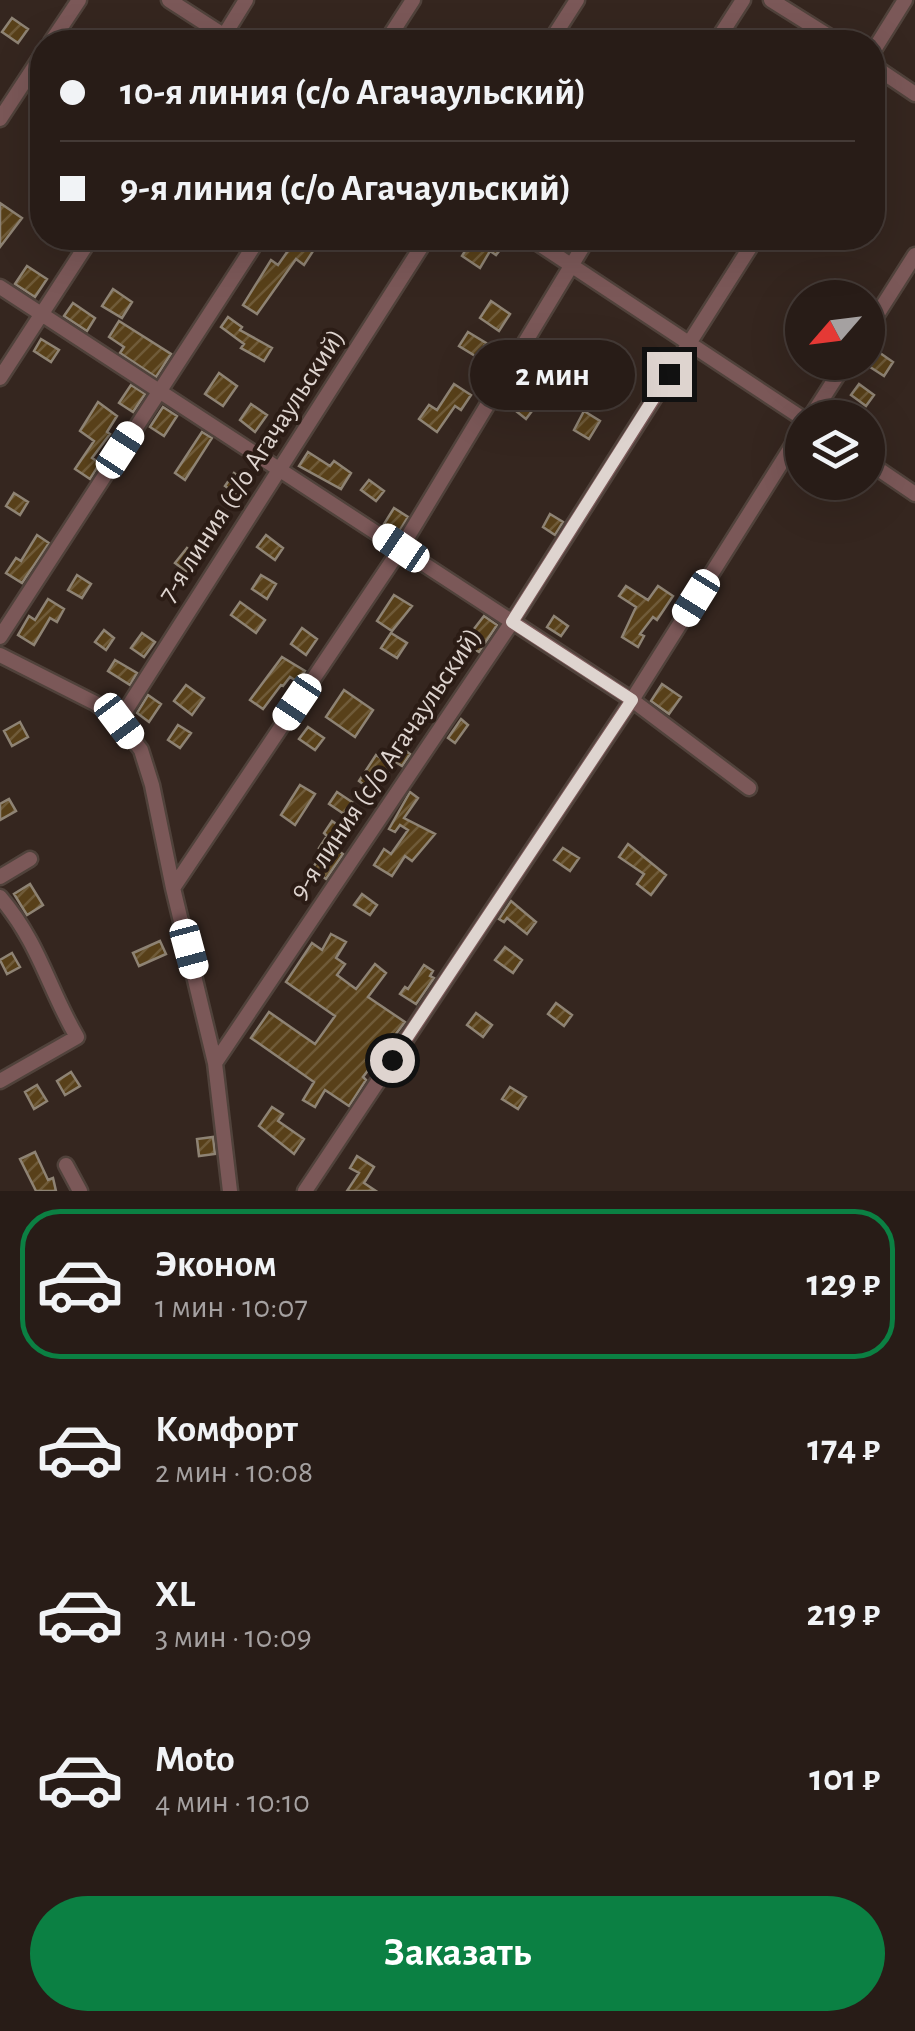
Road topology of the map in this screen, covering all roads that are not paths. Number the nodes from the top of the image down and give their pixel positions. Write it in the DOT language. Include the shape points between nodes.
graph roads {
  1 [pos="79,0"];
  2 [pos="169,0"];
  3 [pos="246,0"];
  4 [pos="413,0"];
  5 [pos="577,0"];
  6 [pos="743,0"];
  7 [pos="771,0"];
  8 [pos="904,0"];
  9 [pos="59,30"];
  10 [pos="211,30"];
  11 [pos="230,30"];
  12 [pos="394,30"];
  13 [pos="558,30"];
  14 [pos="724,30"];
  15 [pos="819,30"];
  16 [pos="885,31"];
  17 [pos="30,73"];
  18 [pos="885,73"];
  19 [pos="915,94"];
  20 [pos="0,119"];
  21 [pos="83,250"];
  22 [pos="251,250"];
  23 [pos="419,250"];
  24 [pos="548,250"];
  25 [pos="580,250"];
  26 [pos="748,250"];
  27 [pos="915,255"];
  28 [pos="570,264"];
  29 [pos="0,287"];
  30 [pos="885,302"];
  31 [pos="41,314"];
  32 [pos="689,343"];
  33 [pos="0,378"];
  34 [pos="160,388"];
  35 [pos="785,407"];
  36 [pos="785,457"];
  37 [pos="281,467"];
  38 [pos="885,474"];
  39 [pos="915,494"];
  40 [pos="401,548"];
  41 [pos="512,622"];
  42 [pos="0,636"];
  43 [pos="0,655"];
  44 [pos="632,700"];
  45 [pos="119,721"];
  46 [pos="748,788"];
  47 [pos="30,859"];
  48 [pos="0,877"];
  49 [pos="173,888"];
  50 [pos="0,897"];
  51 [pos="215,1063"];
  52 [pos="0,1081"];
  53 [pos="66,1165"];
  54 [pos="80,1191"];
  55 [pos="230,1191"];
  56 [pos="305,1191"];
  1 -- 9 [label="street"];
  2 -- 10 [label="street"];
  3 -- 11 [label="street"];
  4 -- 12 [label="street"];
  5 -- 13 [label="street"];
  6 -- 14 [label="street"];
  7 -- 15 [label="street"];
  8 -- 16 [label="street"];
  17 -- 20 [label="street"];
  18 -- 19 [label="street"];
  21 -- 31 [label="street"];
  22 -- 34 [label="street"];
  23 -- 37 [label="street, 7-я линия (с/о Агачаульский)"];
  24 -- 28 [label="street"];
  25 -- 28 [label="street"];
  26 -- 32 [label="street, 9-я линия (с/о Агачаульский)"];
  27 -- 30 [label="street"];
  28 -- 32 [label="street"];
  28 -- 40 [label="street"];
  29 -- 31 [label="street"];
  31 -- 33 [label="street"];
  31 -- 34 [label="street"];
  32 -- 35 [label="street"];
  32 -- 41 [label="street, 9-я линия (с/о Агачаульский)"];
  34 -- 37 [label="street"];
  34 -- 42 [label="street"];
  36 -- 44 [label="street"];
  37 -- 40 [label="street"];
  37 -- 45 [label="street, 7-я линия (с/о Агачаульский)"];
  38 -- 39 [label="street"];
  40 -- 41 [label="street"];
  40 -- 49 [label="street"];
  41 -- 44 [label="street"];
  41 -- 51 [label="street, 9-я линия (с/о Агачаульский)"];
  43 -- 45 [label="street"];
  44 -- 46 [label="street"];
  44 -- 56 [label="street"];
  45 -- 49 [label="street" via="141,750 152,784"];
  47 -- 48 [label="street"];
  49 -- 51 [label="street"];
  50 -- 52 [label="street" via="41,957 77,1037"];
  51 -- 55 [label="street"];
  53 -- 54 [label="street"];
}
